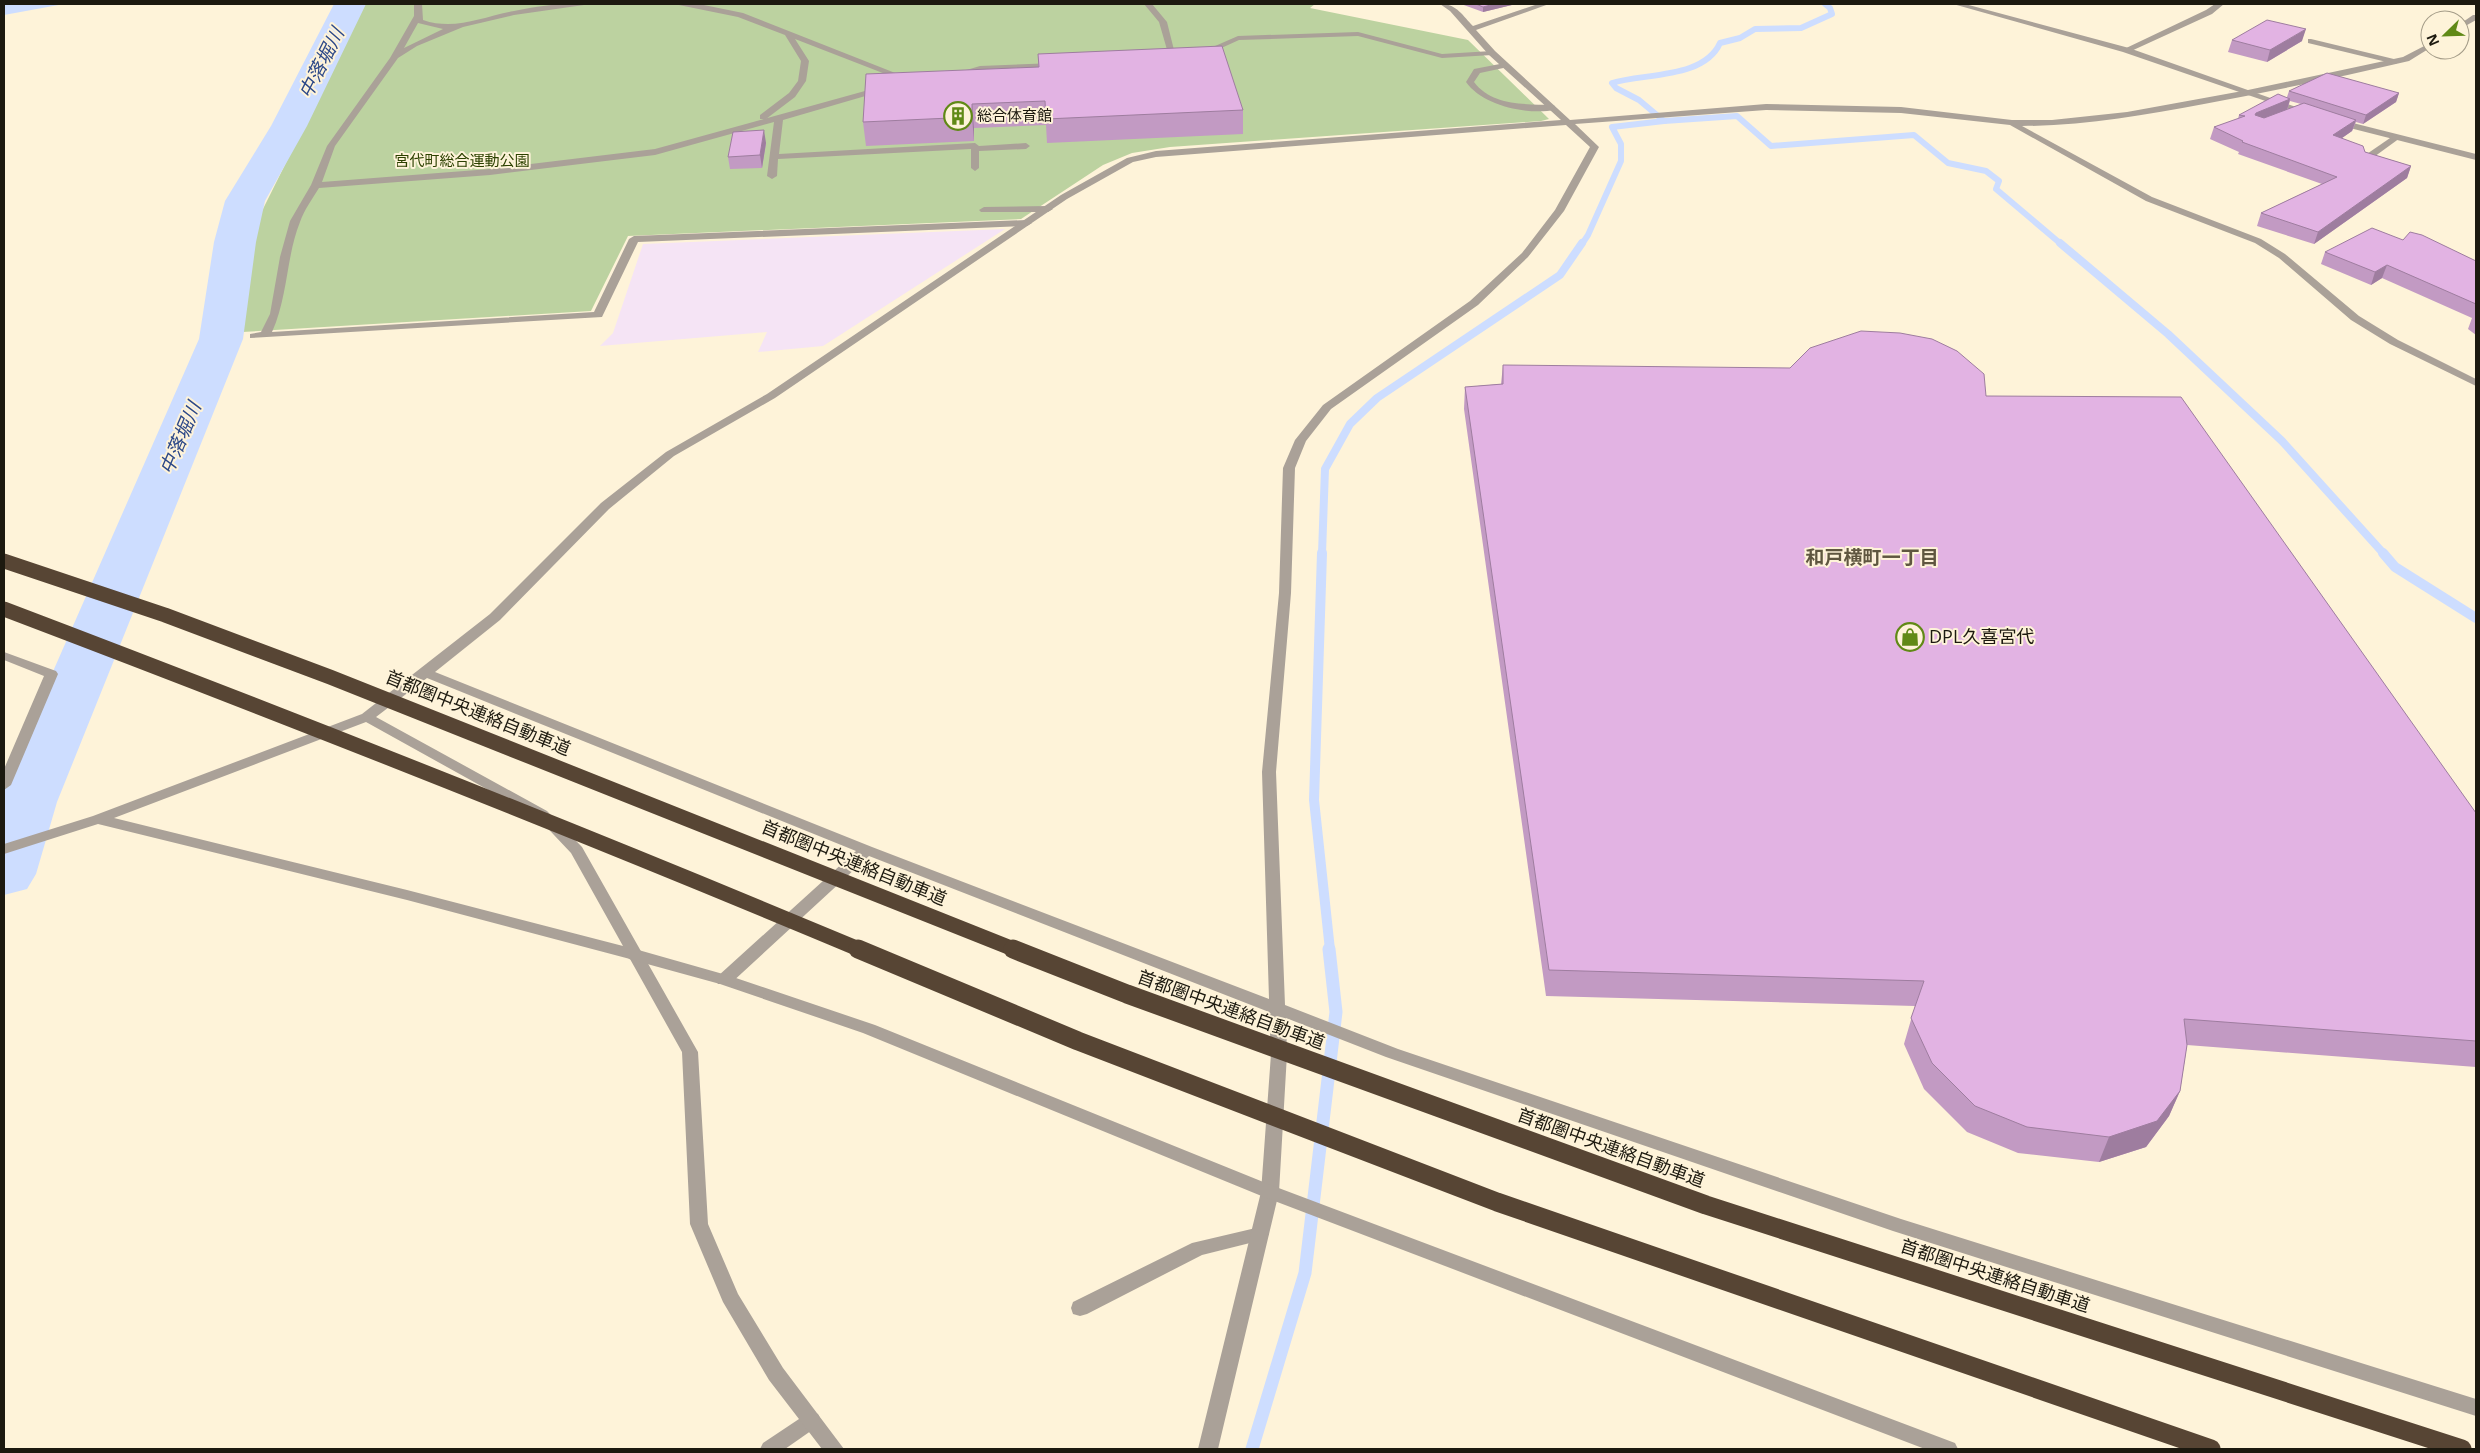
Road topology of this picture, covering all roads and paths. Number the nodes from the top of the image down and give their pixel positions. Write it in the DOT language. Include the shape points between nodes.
graph roads {
  1 [pos="418,4"];
  2 [pos="560,4"];
  3 [pos="587,4"];
  4 [pos="678,4"];
  5 [pos="692,4"];
  6 [pos="1148,4"];
  7 [pos="1444,4"];
  8 [pos="1545,4"];
  9 [pos="1957,4"];
  10 [pos="2220,4"];
  11 [pos="544,9"];
  12 [pos="418,16"];
  13 [pos="469,24"];
  14 [pos="1470,30"];
  15 [pos="788,34"];
  16 [pos="2311,41"];
  17 [pos="2126,50"];
  18 [pos="2420,51"];
  19 [pos="1492,53"];
  20 [pos="394,58"];
  21 [pos="1174,60"];
  22 [pos="1164,61"];
  23 [pos="2395,62"];
  24 [pos="1067,65"];
  25 [pos="1505,65"];
  26 [pos="947,76"];
  27 [pos="2248,93"];
  28 [pos="1552,108"];
  29 [pos="2299,110"];
  30 [pos="2315,115"];
  31 [pos="2282,116"];
  32 [pos="779,118"];
  33 [pos="2331,120"];
  34 [pos="1568,122"];
  35 [pos="2012,123"];
  36 [pos="748,127"];
  37 [pos="2396,138"];
  38 [pos="1026,146"];
  39 [pos="976,149"];
  40 [pos="775,157"];
  41 [pos="2476,157"];
  42 [pos="2364,160"];
  43 [pos="975,168"];
  44 [pos="772,176"];
  45 [pos="316,185"];
  46 [pos="1048,209"];
  47 [pos="984,210"];
  48 [pos="1028,223"];
  49 [pos="2476,383"];
  50 [pos="4,561"];
  51 [pos="4,609"];
  52 [pos="4,656"];
  53 [pos="426,673"];
  54 [pos="367,717"];
  55 [pos="4,785"];
  56 [pos="98,819"];
  57 [pos="4,849"];
  58 [pos="867,850"];
  59 [pos="635,955"];
  60 [pos="724,980"];
  61 [pos="1277,1009"];
  62 [pos="1270,1192"];
  63 [pos="1260,1234"];
  64 [pos="1080,1308"];
  65 [pos="2476,1408"];
  66 [pos="811,1420"];
  67 [pos="770,1449"];
  68 [pos="834,1449"];
  69 [pos="1208,1449"];
  70 [pos="1948,1449"];
  71 [pos="2211,1449"];
  72 [pos="2462,1449"];
  1 -- 12 [label="street"];
  2 -- 11 [label="street"];
  3 -- 11 [label="street"];
  4 -- 5 [label="street"];
  5 -- 15 [label="street" via="740,15"];
  6 -- 21 [label="street" via="1164,24"];
  7 -- 14 [label="street" via="1453,9"];
  8 -- 14 [label="street"];
  9 -- 17 [label="street"];
  10 -- 17 [label="street"];
  11 -- 13 [label="street"];
  12 -- 13 [label="street" via="420,21 437,27"];
  12 -- 20 [label="street"];
  13 -- 20 [label="street" via="430,37"];
  14 -- 19 [label="street"];
  15 -- 32 [label="street" via="914,79"];
  15 -- 36 [label="street" via="805,61 802,81 774,111"];
  16 -- 23 [label="street"];
  17 -- 27 [label="street"];
  18 -- 23 [label="street"];
  19 -- 21 [label="street" via="1442,56 1358,34 1238,38 1190,58"];
  19 -- 25 [label="street"];
  20 -- 45 [label="street" via="330,146"];
  21 -- 22 [label="street"];
  23 -- 27 [label="street"];
  24 -- 26 [label="street" via="980,68"];
  25 -- 28 [label="street"];
  25 -- 28 [label="street" via="1476,71 1470,82 1474,90 1497,101"];
  27 -- 29 [label="street"];
  27 -- 35 [label="street" via="2127,115 2052,123"];
  28 -- 34 [label="street"];
  29 -- 30 [label="street"];
  29 -- 31 [label="street"];
  32 -- 36 [label="street"];
  32 -- 40 [label="street"];
  33 -- 37 [label="street"];
  34 -- 35 [label="street" via="1802,106 1901,110"];
  34 -- 46 [label="street" via="1156,154 1130,160"];
  34 -- 61 [label="street" via="1595,147 1559,211 1525,255 1474,303 1328,407 1301,440 1289,468 1285,593 1269,772"];
  35 -- 49 [label="street" via="2149,199 2258,241 2282,256 2354,318"];
  36 -- 45 [label="street" via="655,152 490,172"];
  37 -- 41 [label="street"];
  37 -- 42 [label="street"];
  38 -- 39 [label="street"];
  39 -- 40 [label="street" via="975,146"];
  39 -- 43 [label="street"];
  40 -- 44 [label="street"];
  45 -- 48 [label="street" via="295,221 275,314 260,336 598,315 634,239"];
  46 -- 47 [label="street"];
  46 -- 48 [label="street"];
  48 -- 53 [label="street" via="771,396 670,454 605,506 495,617"];
  50 -- 72 [label="highway, 首都圏中央連絡自動車道, bridge" via="165,615 321,674 1127,994 1608,1171"];
  51 -- 71 [label="highway, bridge" via="618,848 1078,1041 1487,1198"];
  52 -- 55 [label="street" via="51,674"];
  53 -- 54 [label="street"];
  53 -- 58 [label="street"];
  54 -- 56 [label="street"];
  54 -- 59 [label="street" via="542,814 577,850"];
  56 -- 57 [label="street"];
  56 -- 59 [label="street"];
  58 -- 60 [label="street"];
  58 -- 61 [label="street"];
  59 -- 60 [label="street"];
  59 -- 66 [label="street" via="690,1052 699,1224 730,1297 776,1374"];
  60 -- 62 [label="street" via="869,1029"];
  61 -- 62 [label="street" via="1279,1054"];
  61 -- 65 [label="street" via="1392,1054 1898,1226"];
  62 -- 63 [label="street"];
  62 -- 70 [label="street"];
  63 -- 64 [label="street" via="1198,1248"];
  63 -- 69 [label="street"];
  66 -- 67 [label="street"];
  66 -- 68 [label="street"];
}
